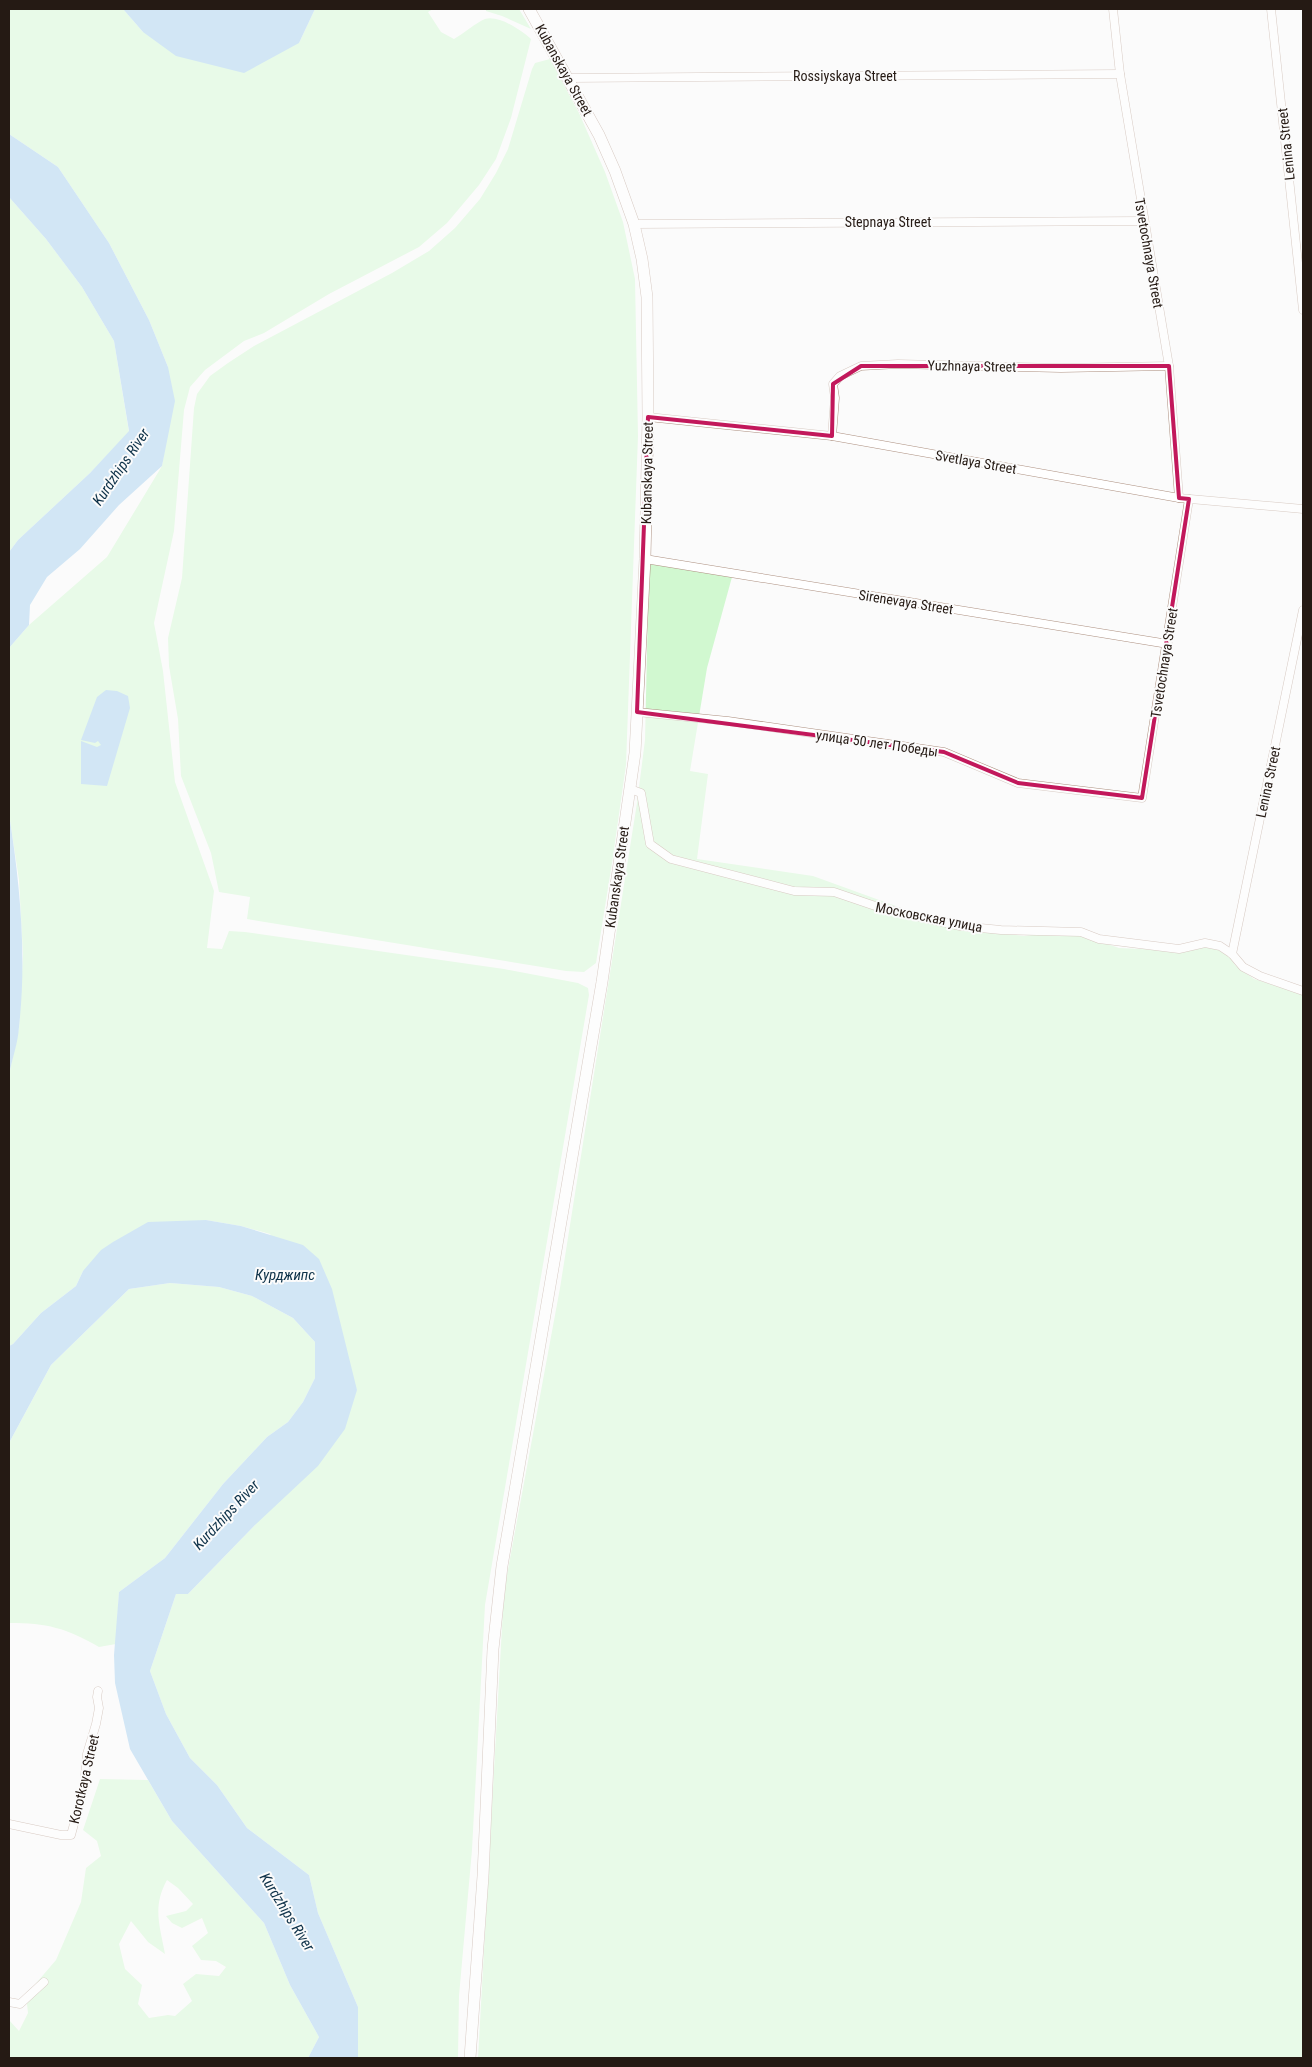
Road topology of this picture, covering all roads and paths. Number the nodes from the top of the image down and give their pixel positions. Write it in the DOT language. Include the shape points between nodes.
graph roads {
  1 [pos="530,9"];
  2 [pos="1113,9"];
  3 [pos="1271,9"];
  4 [pos="1120,74"];
  5 [pos="569,78"];
  6 [pos="1143,221"];
  7 [pos="634,224"];
  8 [pos="1303,310"];
  9 [pos="1169,366"];
  10 [pos="648,417"];
  11 [pos="832,436"];
  12 [pos="1179,498"];
  13 [pos="1189,499"];
  14 [pos="1303,509"];
  15 [pos="644,559"];
  16 [pos="1303,610"];
  17 [pos="1168,644"];
  18 [pos="637,712"];
  19 [pos="630,789"];
  20 [pos="1142,798"];
  21 [pos="1232,954"];
  22 [pos="1303,991"];
  23 [pos="98,1690"];
  24 [pos="9,1824"];
  25 [pos="44,1982"];
  26 [pos="9,2002"];
  27 [pos="470,2058"];
  1 -- 5 [label="main road, Kubanskaya Street"];
  2 -- 4 [label="street, Tsvetochnaya Street"];
  3 -- 8 [label="street, Lenina Street"];
  4 -- 5 [label="street, Rossiyskaya Street"];
  4 -- 6 [label="street, Tsvetochnaya Street"];
  5 -- 7 [label="main road, Kubanskaya Street" via="599,134"];
  6 -- 7 [label="street, Stepnaya Street"];
  6 -- 9 [label="street, Tsvetochnaya Street"];
  7 -- 10 [label="main road, Kubanskaya Street" via="647,297"];
  9 -- 11 [label="street, Yuzhnaya Street" via="861,366 840,376 833,384 836,398"];
  9 -- 12 [label="street, Tsvetochnaya Street"];
  10 -- 11 [label="street, Svetlaya Street"];
  10 -- 15 [label="main road, Kubanskaya Street"];
  11 -- 12 [label="street, Svetlaya Street"];
  12 -- 13 [label="street, Svetlaya Street"];
  13 -- 14 [label="street, Svetlaya Street"];
  13 -- 17 [label="street, Tsvetochnaya Street"];
  15 -- 17 [label="street, Sirenevaya Street"];
  15 -- 18 [label="main road, Kubanskaya Street"];
  16 -- 21 [label="street, Lenina Street"];
  17 -- 20 [label="street, Tsvetochnaya Street"];
  18 -- 19 [label="main road, Kubanskaya Street"];
  18 -- 20 [label="street, улица 50 лет Победы" via="728,721 944,752 1018,783"];
  19 -- 21 [label="street, Московская улица" via="642,793 650,844 671,859 794,891 834,892 881,908 960,926 1081,932 1099,939 1178,949 1205,943 1220,946"];
  19 -- 27 [label="main road, Kubanskaya Street" via="605,961 502,1566 492,1649 483,1876"];
  21 -- 22 [label="street, Московская улица" via="1243,967 1260,976"];
  23 -- 24 [label="street, Korotkaya Street" via="99,1708 71,1835"];
  25 -- 26 [label="street" via="20,2004"];
}
